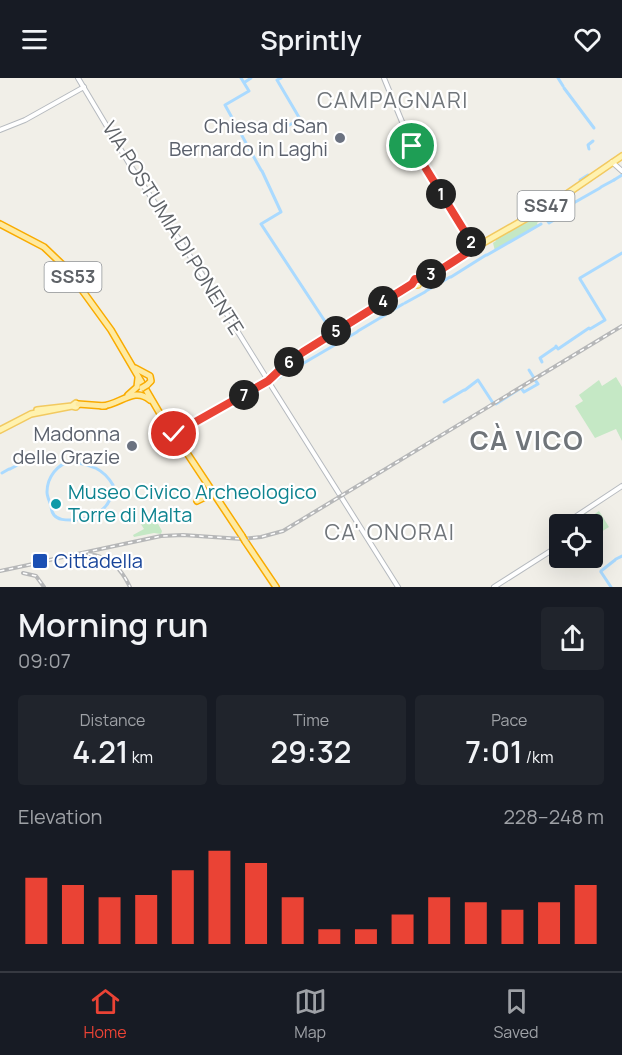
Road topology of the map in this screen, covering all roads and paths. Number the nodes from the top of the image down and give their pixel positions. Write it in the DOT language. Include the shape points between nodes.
graph roads {
  1 [pos="78,78"];
  2 [pos="384,78"];
  3 [pos="84,87"];
  4 [pos="0,130"];
  5 [pos="622,156"];
  6 [pos="612,162"];
  7 [pos="622,171"];
  8 [pos="0,224"];
  9 [pos="474,247"];
  10 [pos="125,353"];
  11 [pos="129,360"];
  12 [pos="148,375"];
  13 [pos="270,381"];
  14 [pos="149,396"];
  15 [pos="114,404"];
  16 [pos="76,405"];
  17 [pos="103,406"];
  18 [pos="155,406"];
  19 [pos="0,430"];
  20 [pos="175,435"];
  21 [pos="622,486"];
  22 [pos="211,494"];
  23 [pos="197,501"];
  24 [pos="583,514"];
  25 [pos="549,552"];
  26 [pos="398,586"];
  27 [pos="276,587"];
  28 [pos="494,587"];
  1 -- 3 [label="main road, VIA POSTUMIA DI PONENTE"];
  2 -- 9 [label="main road" via="412,147"];
  3 -- 4 [label="main road"];
  3 -- 13 [label="main road, VIA POSTUMIA DI PONENTE"];
  5 -- 6 [label="main road, SS47"];
  6 -- 7 [label="main road"];
  6 -- 9 [label="main road, SS47" via="555,202"];
  8 -- 10 [label="highway, SS53" via="39,244 59,260"];
  9 -- 13 [label="main road, SS47" via="320,341 286,364"];
  10 -- 11 [label="highway, SS53"];
  10 -- 12 [label="highway" via="137,371"];
  11 -- 14 [label="highway, SS53"];
  11 -- 15 [label="highway" via="138,384"];
  12 -- 14 [label="highway" via="141,378"];
  12 -- 15 [label="highway" via="151,379 145,386"];
  13 -- 20 [label="main road, SS47"];
  13 -- 26 [label="main road, VIA POSTUMIA DI PONENTE"];
  14 -- 18 [label="highway, SS53"];
  15 -- 17 [label="highway"];
  15 -- 18 [label="highway" via="139,394"];
  16 -- 17 [label="highway"];
  16 -- 17 [label="highway" via="89,403 89,399"];
  16 -- 19 [label="main road" via="34,412"];
  18 -- 20 [label="highway, SS53"];
  18 -- 20 [label="highway"];
  20 -- 22 [label="highway"];
  21 -- 24 [label="main road"];
  22 -- 23 [label="highway"];
  22 -- 27 [label="highway"];
  25 -- 28 [label="main road"];
}
